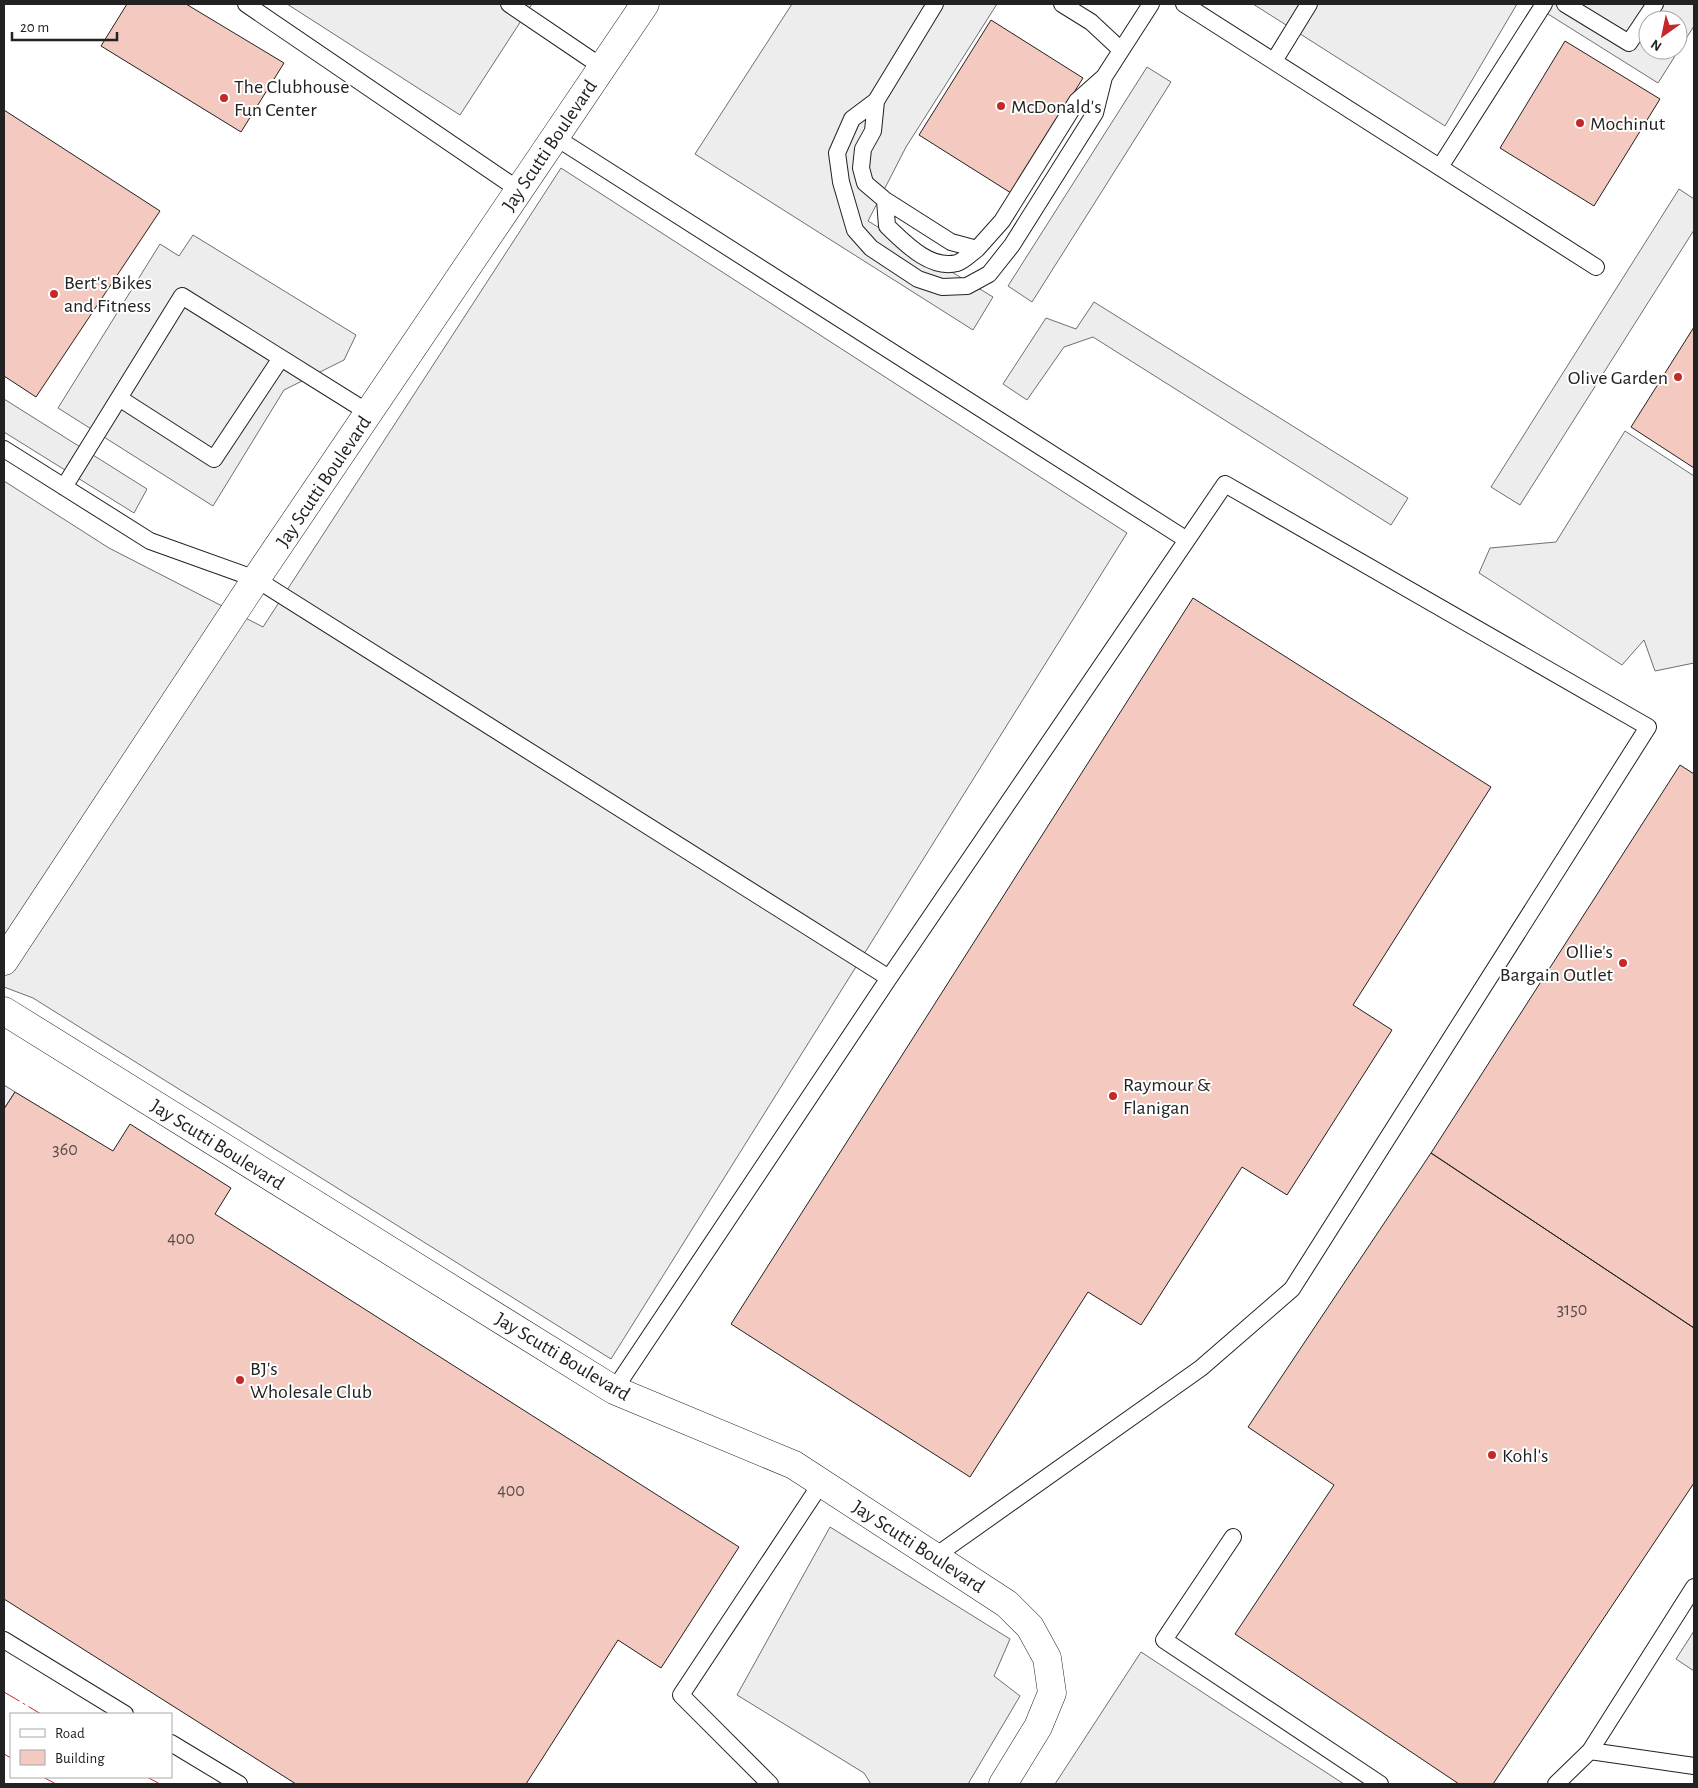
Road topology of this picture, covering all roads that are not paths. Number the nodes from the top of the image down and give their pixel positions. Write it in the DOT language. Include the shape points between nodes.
graph roads {
  1 [pos="246,4"];
  2 [pos="509,4"];
  3 [pos="645,4"];
  4 [pos="935,4"];
  5 [pos="1062,4"];
  6 [pos="1151,4"];
  7 [pos="1184,4"];
  8 [pos="1309,4"];
  9 [pos="1544,4"];
  10 [pos="1565,4"];
  11 [pos="1655,4"];
  12 [pos="1121,50"];
  13 [pos="1274,61"];
  14 [pos="602,67"];
  15 [pos="1104,77"];
  16 [pos="876,101"];
  17 [pos="555,137"];
  18 [pos="1440,167"];
  19 [pos="519,190"];
  20 [pos="885,200"];
  21 [pos="977,249"];
  22 [pos="1596,267"];
  23 [pos="281,358"];
  24 [pos="119,398"];
  25 [pos="369,413"];
  26 [pos="4,449"];
  27 [pos="64,487"];
  28 [pos="1187,540"];
  29 [pos="256,579"];
  30 [pos="4,961"];
  31 [pos="889,978"];
  32 [pos="4,1011"];
  33 [pos="614,1390"];
  34 [pos="822,1482"];
  35 [pos="1232,1537"];
  36 [pos="934,1557"];
  37 [pos="1692,1597"];
  38 [pos="4,1640"];
  39 [pos="122,1713"];
  40 [pos="172,1744"];
  41 [pos="1590,1751"];
  42 [pos="1694,1766"];
  43 [pos="239,1784"];
  44 [pos="770,1784"];
  45 [pos="1003,1784"];
  46 [pos="1380,1784"];
  47 [pos="1556,1784"];
  1 -- 19 [label="lane"];
  2 -- 14 [label="lane"];
  3 -- 14 [label="street, Jay Scutti Boulevard"];
  4 -- 16 [label="lane"];
  5 -- 12 [label="lane" via="1090,22"];
  6 -- 12 [label="lane"];
  7 -- 13 [label="lane"];
  8 -- 13 [label="lane"];
  9 -- 18 [label="lane"];
  10 -- 11 [label="lane" via="1629,43"];
  12 -- 15 [label="lane"];
  13 -- 18 [label="lane"];
  14 -- 17 [label="street, Jay Scutti Boulevard"];
  15 -- 16 [label="lane" via="1095,112 1012,246 989,274 967,286 942,287 918,280 871,248 855,230 841,182 837,153 852,119"];
  15 -- 21 [label="lane" via="1077,102 1002,221"];
  16 -- 20 [label="lane" via="873,131 863,149 861,168 866,183"];
  17 -- 19 [label="street, Jay Scutti Boulevard"];
  17 -- 28 [label="lane"];
  18 -- 22 [label="lane"];
  19 -- 25 [label="street, Jay Scutti Boulevard"];
  20 -- 21 [label="lane" via="950,242"];
  20 -- 21 [label="lane" via="887,226 910,248 937,262 958,263"];
  23 -- 24 [label="lane" via="214,459"];
  23 -- 24 [label="lane" via="182,296"];
  23 -- 25 [label="lane"];
  24 -- 27 [label="lane"];
  25 -- 29 [label="street, Jay Scutti Boulevard"];
  26 -- 27 [label="lane"];
  27 -- 29 [label="lane" via="150,541"];
  28 -- 31 [label="lane"];
  28 -- 36 [label="lane" via="1225,484 1648,727 1292,1289 1201,1368"];
  29 -- 30 [label="street, Jay Scutti Boulevard"];
  29 -- 31 [label="lane"];
  31 -- 33 [label="lane"];
  32 -- 33 [label="street, Jay Scutti Boulevard"];
  33 -- 34 [label="street, Jay Scutti Boulevard" via="794,1465"];
  34 -- 36 [label="street, Jay Scutti Boulevard"];
  34 -- 44 [label="lane" via="681,1695"];
  35 -- 46 [label="lane" via="1164,1640"];
  36 -- 45 [label="street, Jay Scutti Boulevard" via="1007,1604 1030,1628 1047,1658 1052,1693 1038,1727"];
  37 -- 41 [label="lane"];
  38 -- 39 [label="lane"];
  40 -- 43 [label="lane"];
  41 -- 42 [label="lane"];
  41 -- 47 [label="lane"];
}
